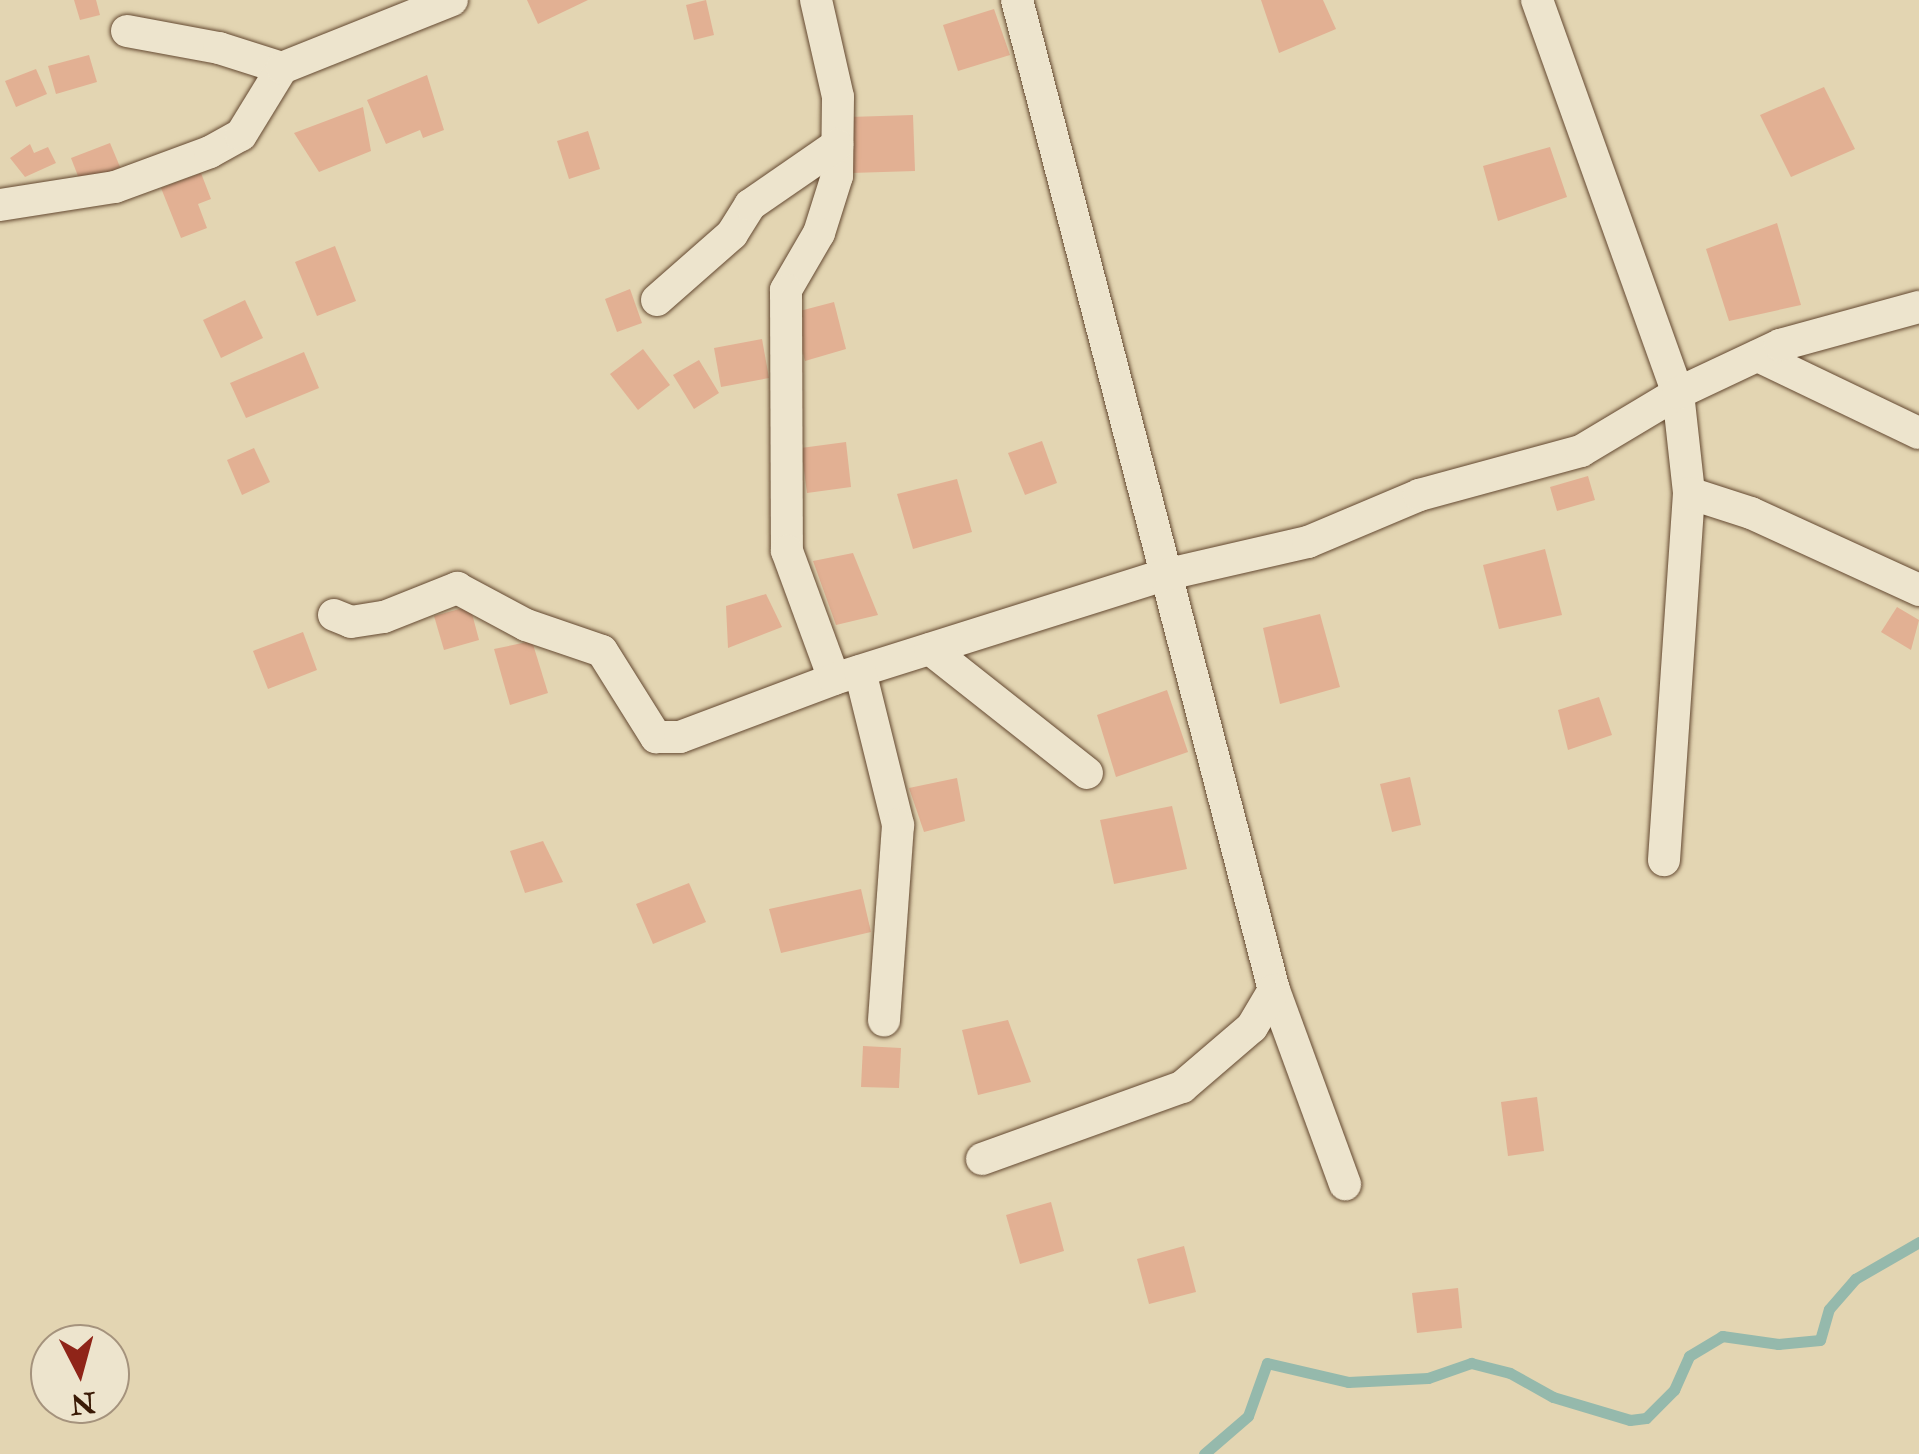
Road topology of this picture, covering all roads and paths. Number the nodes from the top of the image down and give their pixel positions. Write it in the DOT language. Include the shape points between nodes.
graph roads {
  1 [pos="452,0"];
  2 [pos="816,0"];
  3 [pos="1017,0"];
  4 [pos="1537,0"];
  5 [pos="406,10"];
  6 [pos="127,31"];
  7 [pos="282,68"];
  8 [pos="837,144"];
  9 [pos="1,201"];
  10 [pos="657,300"];
  11 [pos="1919,306"];
  12 [pos="1758,356"];
  13 [pos="1678,393"];
  14 [pos="1919,433"];
  15 [pos="1689,493"];
  16 [pos="1164,575"];
  17 [pos="1919,590"];
  18 [pos="334,615"];
  19 [pos="930,649"];
  20 [pos="847,674"];
  21 [pos="1087,773"];
  22 [pos="1664,860"];
  23 [pos="1274,990"];
  24 [pos="884,1020"];
  25 [pos="982,1160"];
  26 [pos="1345,1184"];
  1 -- 5 [label="street"];
  2 -- 8 [label="street" via="838,97"];
  3 -- 16 [label="street"];
  4 -- 13 [label="street"];
  5 -- 7 [label="street"];
  6 -- 7 [label="street"];
  7 -- 9 [label="street" via="241,136 210,152 115,187"];
  8 -- 10 [label="street" via="750,205 732,234"];
  8 -- 20 [label="street" via="837,176 818,234 786,290 786,551"];
  11 -- 12 [label="street"];
  12 -- 13 [label="street"];
  12 -- 14 [label="street"];
  13 -- 15 [label="street"];
  13 -- 16 [label="street" via="1581,451 1418,495 1308,542"];
  15 -- 17 [label="street" via="1750,513"];
  15 -- 22 [label="street"];
  16 -- 19 [label="street"];
  16 -- 23 [label="street"];
  18 -- 20 [label="street" via="351,622 384,618 457,588 526,625 602,651 656,737 680,736"];
  19 -- 20 [label="street"];
  19 -- 21 [label="street"];
  20 -- 24 [label="street" via="898,825"];
  23 -- 25 [label="street" via="1252,1026 1182,1088"];
  23 -- 26 [label="street"];
}
